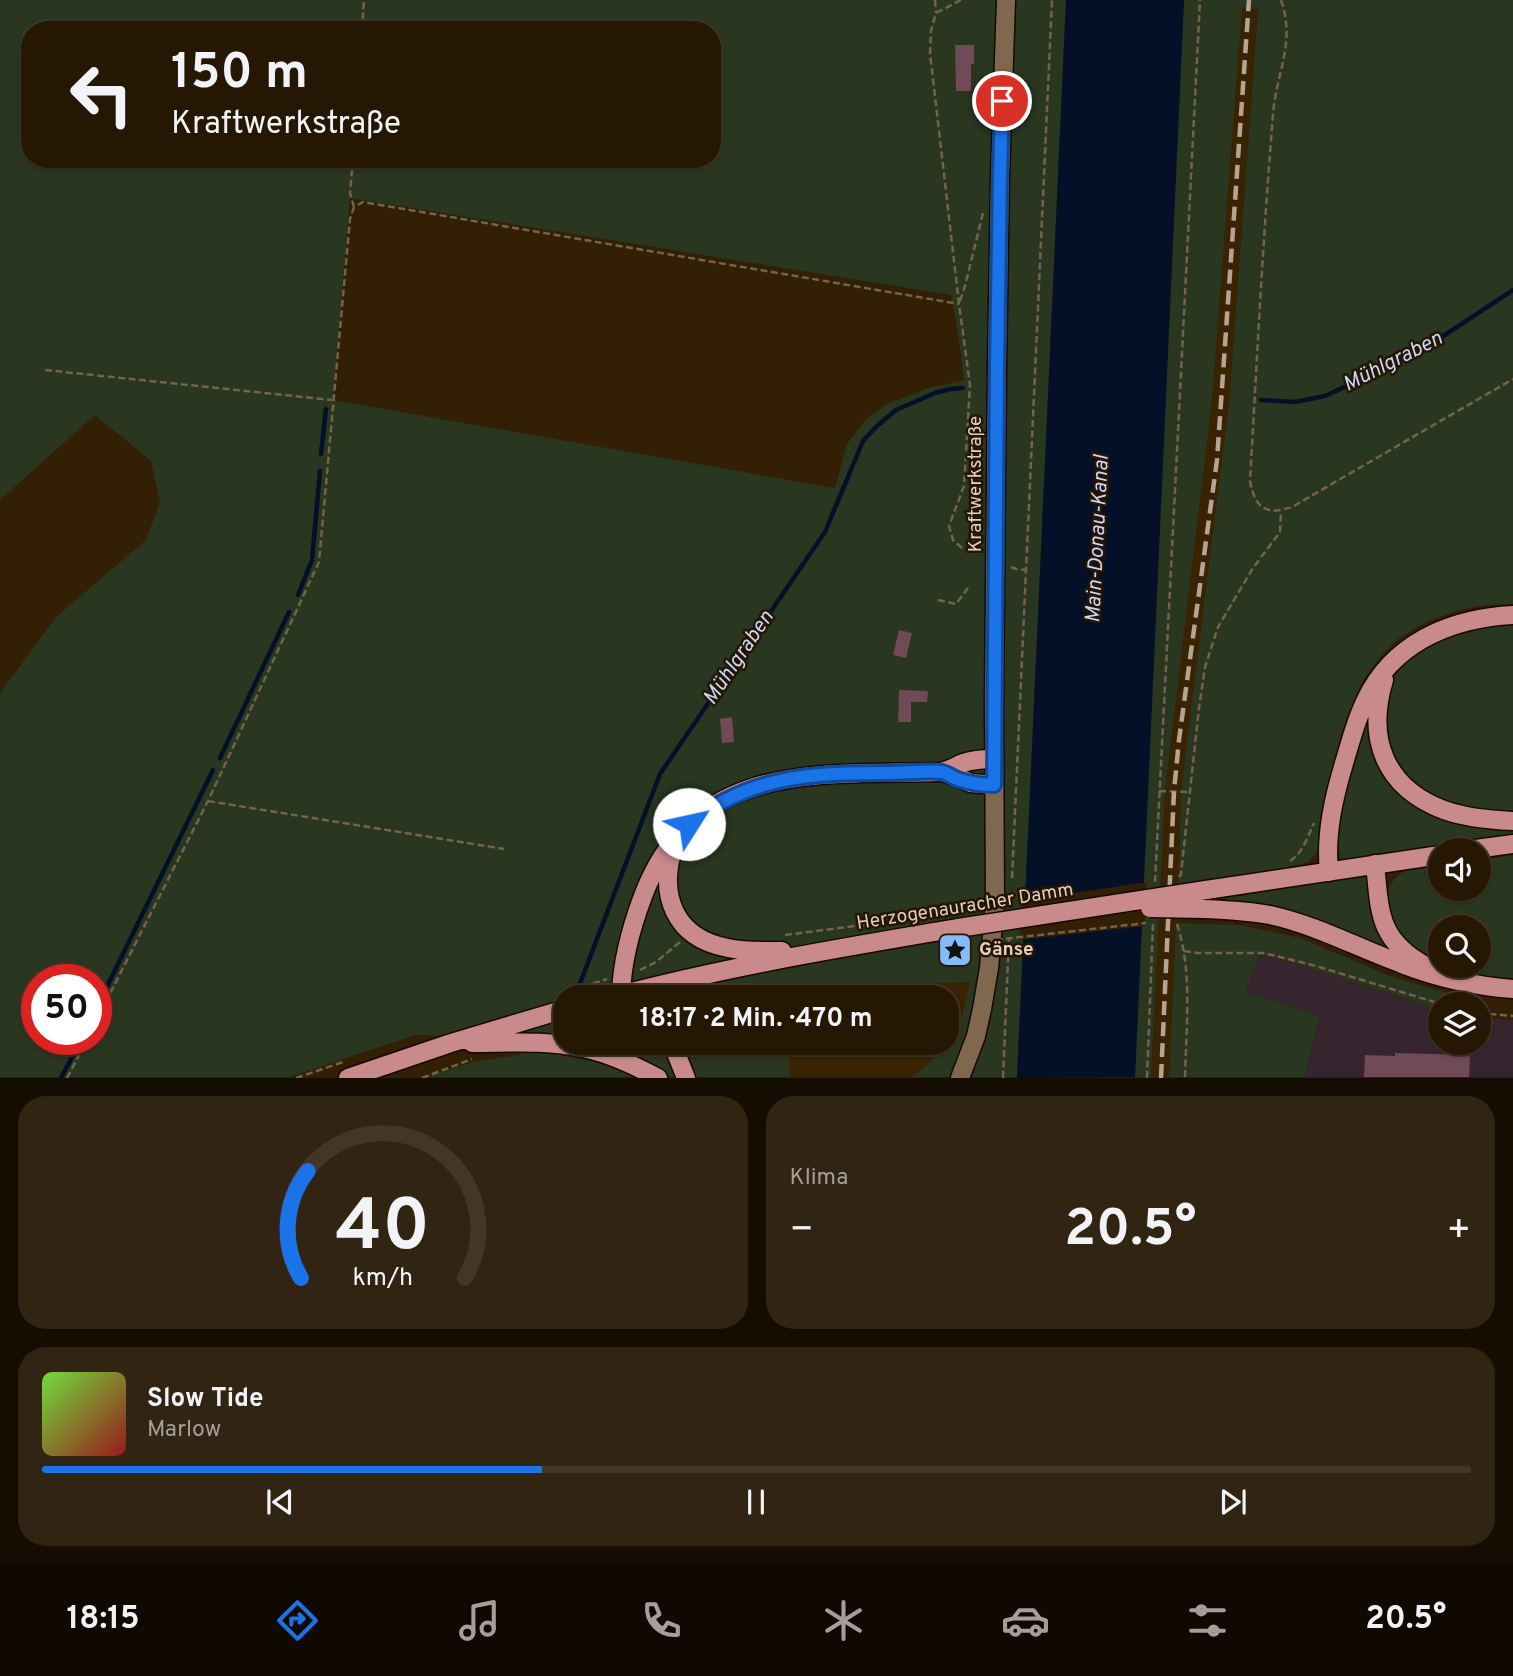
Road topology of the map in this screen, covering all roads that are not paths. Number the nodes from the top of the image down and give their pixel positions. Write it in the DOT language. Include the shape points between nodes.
graph roads {
  1 [pos="1006,0"];
  2 [pos="1513,615"];
  3 [pos="1388,667"];
  4 [pos="994,759"];
  5 [pos="943,772"];
  6 [pos="994,785"];
  7 [pos="1513,821"];
  8 [pos="676,839"];
  9 [pos="1513,844"];
  10 [pos="1491,847"];
  11 [pos="1428,857"];
  12 [pos="1375,864"];
  13 [pos="1329,872"];
  14 [pos="1094,908"];
  15 [pos="824,951"];
  16 [pos="1448,979"];
  17 [pos="618,985"];
  18 [pos="687,985"];
  19 [pos="1513,989"];
  20 [pos="553,1013"];
  21 [pos="451,1043"];
  22 [pos="677,1055"];
  23 [pos="348,1077"];
  24 [pos="658,1077"];
  25 [pos="687,1077"];
  26 [pos="960,1077"];
  1 -- 4 [label="street, Kraftwerkstraße"];
  2 -- 3 [label="main road" via="1445,628 1416,642"];
  3 -- 7 [label="main road" via="1377,707 1377,731 1395,776 1415,795 1444,810"];
  3 -- 13 [label="main road" via="1362,709 1343,767 1330,819"];
  4 -- 5 [label="main road" via="964,762"];
  4 -- 6 [label="street, Kraftwerkstraße"];
  5 -- 6 [label="main road" via="971,783"];
  5 -- 8 [label="main road" via="820,774 758,786 707,809"];
  6 -- 26 [label="street, Kraftwerkstraße" via="995,904 989,968 976,1035"];
  8 -- 15 [label="main road" via="667,887 675,913 692,932 727,948"];
  8 -- 17 [label="main road" via="657,865 640,904"];
  9 -- 10 [label="main road"];
  11 -- 12 [label="main road, Herzogenauracher Damm"];
  12 -- 13 [label="main road, Herzogenauracher Damm"];
  12 -- 16 [label="main road" via="1381,912 1392,940"];
  13 -- 14 [label="main road, Herzogenauracher Damm, bridge"];
  14 -- 15 [label="main road, Herzogenauracher Damm, bridge"];
  14 -- 16 [label="main road, bridge" via="1249,911 1298,923"];
  15 -- 18 [label="main road, Herzogenauracher Damm"];
  16 -- 19 [label="main road"];
  20 -- 21 [label="main road"];
  21 -- 23 [label="main road"];
  21 -- 24 [label="main road" via="545,1043 581,1048"];
  22 -- 25 [label="main road"];
}
